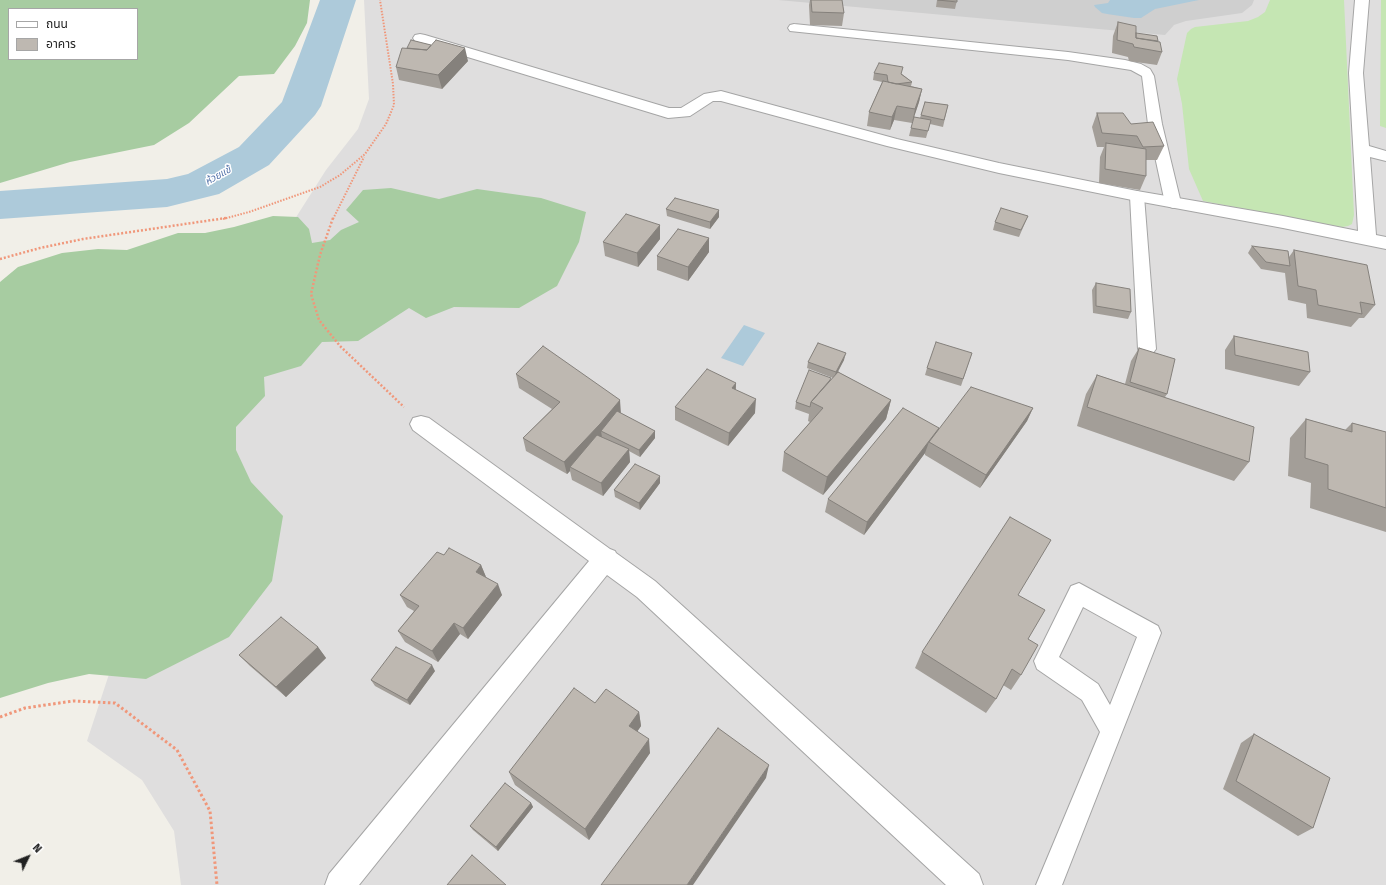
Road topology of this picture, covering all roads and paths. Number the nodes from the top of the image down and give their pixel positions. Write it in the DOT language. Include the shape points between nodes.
graph roads {
  1 [pos="380,0"];
  2 [pos="1362,0"];
  3 [pos="794,28"];
  4 [pos="420,38"];
  5 [pos="1361,149"];
  6 [pos="365,154"];
  7 [pos="1386,156"];
  8 [pos="1137,196"];
  9 [pos="1173,203"];
  10 [pos="1367,238"];
  11 [pos="1386,243"];
  12 [pos="0,259"];
  13 [pos="1147,350"];
  14 [pos="422,424"];
  15 [pos="606,558"];
  16 [pos="0,717"];
  17 [pos="1112,730"];
  18 [pos="216,885"];
  19 [pos="340,885"];
  20 [pos="968,885"];
  21 [pos="1049,885"];
  1 -- 6 [label="path" via="394,105 386,124"];
  2 -- 5 [label="street" via="1356,73"];
  3 -- 9 [label="lane" via="1068,56 1136,67 1148,76 1155,124"];
  4 -- 8 [label="street" via="668,113 684,113 709,97 721,96 893,144"];
  5 -- 7 [label="street"];
  5 -- 10 [label="street"];
  6 -- 12 [label="path" via="340,175 320,187 228,218 82,239"];
  6 -- 14 [label="path" via="330,225 311,294 319,320 340,346"];
  8 -- 9 [label="street"];
  8 -- 13 [label="lane"];
  9 -- 10 [label="street"];
  10 -- 11 [label="street"];
  14 -- 15 [label="street"];
  15 -- 19 [label="street"];
  15 -- 20 [label="street" via="652,594"];
  16 -- 18 [label="path" via="25,708 73,701 115,703 177,750 210,811"];
  17 -- 17 [label="lane" via="1090,692 1045,662 1079,593 1150,633"];
  17 -- 21 [label="lane"];
}
